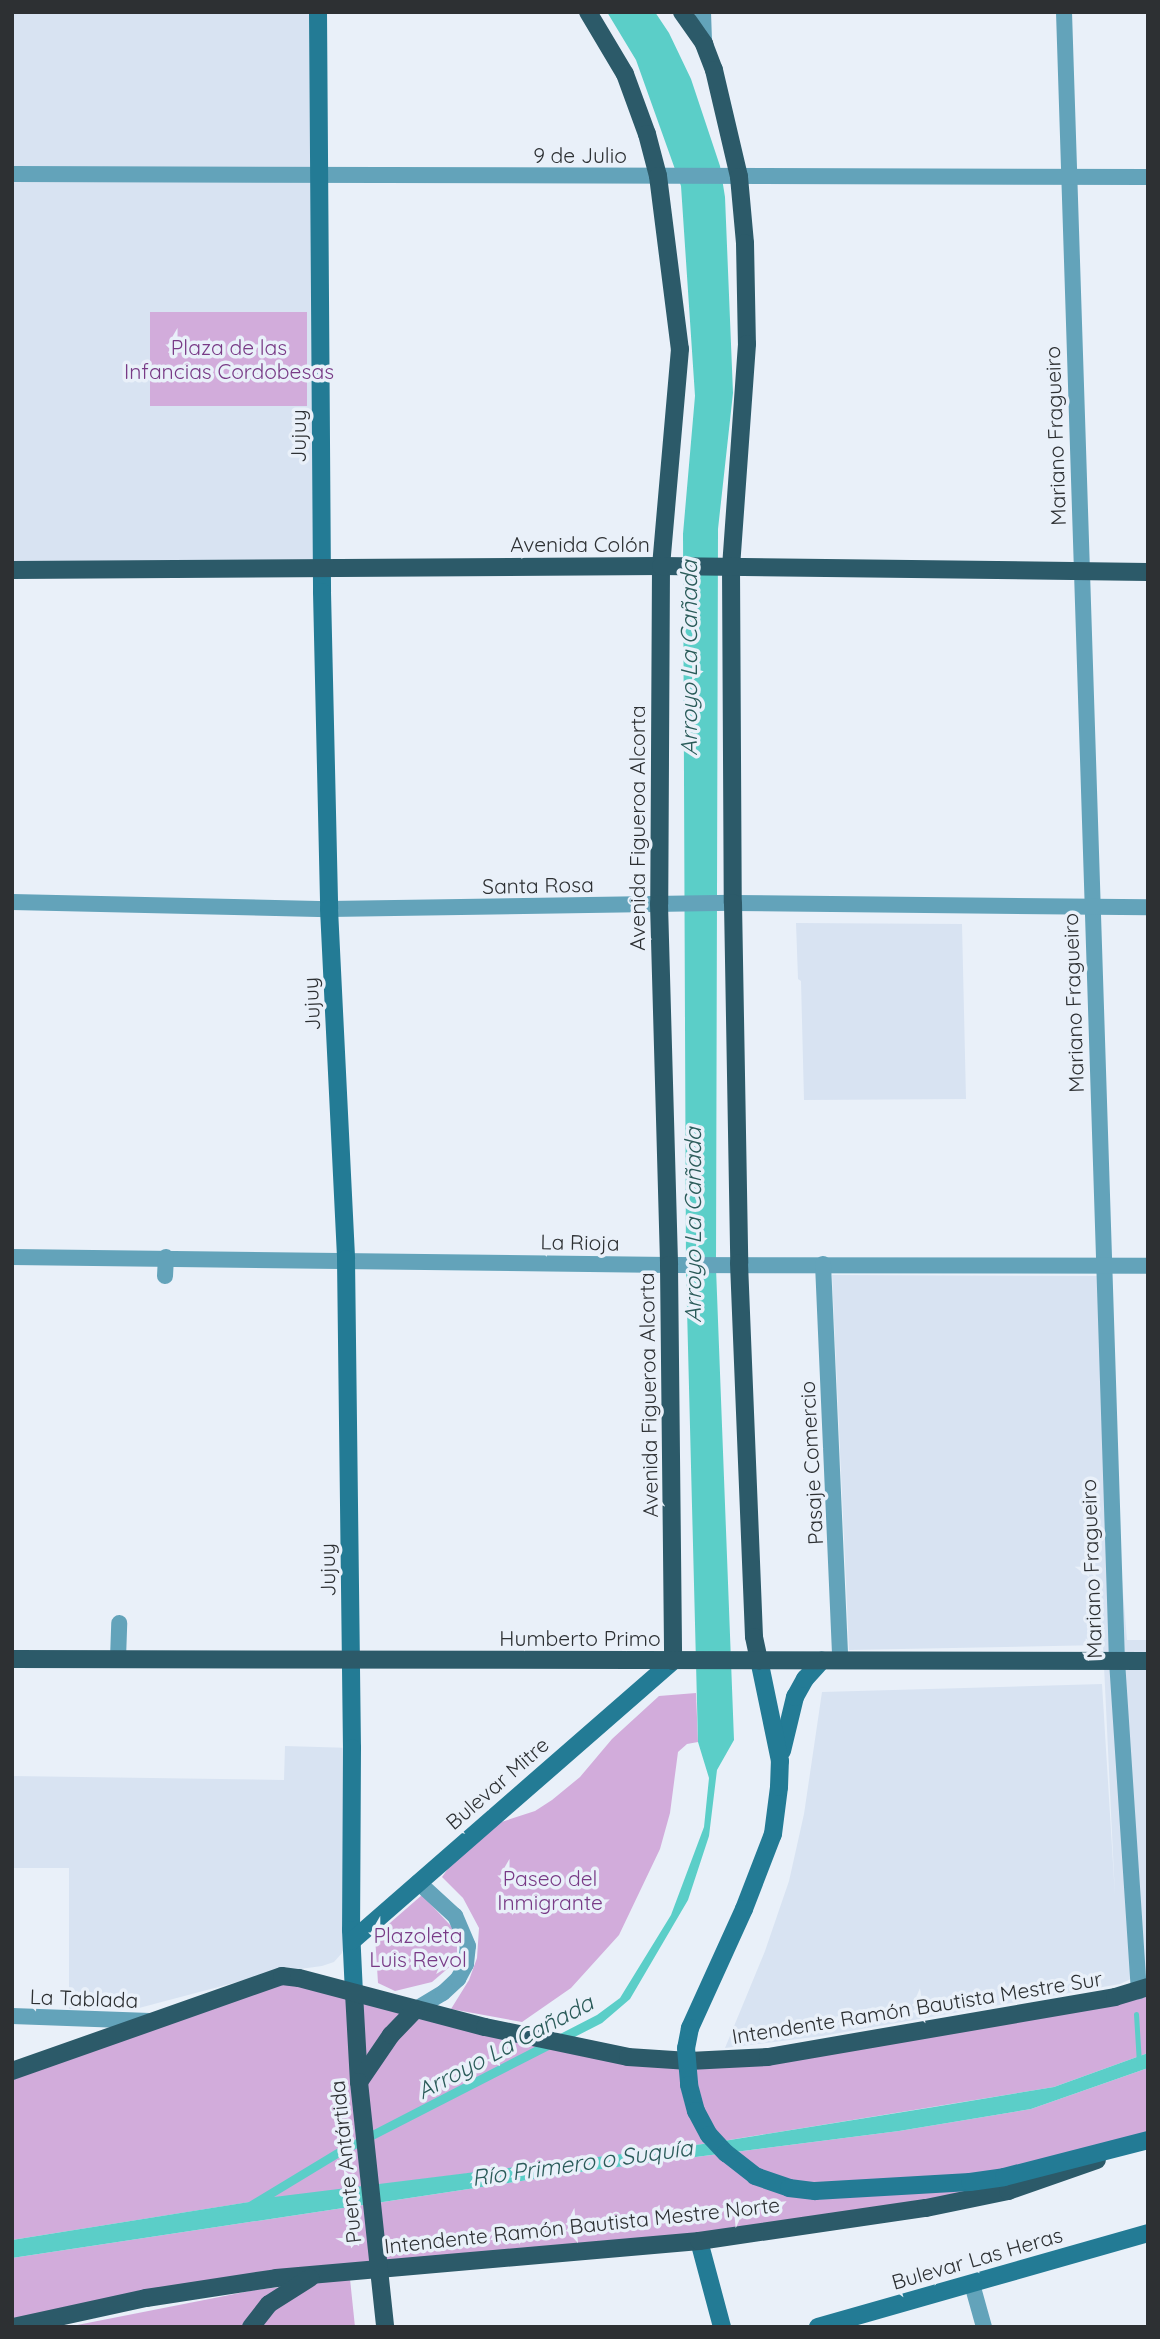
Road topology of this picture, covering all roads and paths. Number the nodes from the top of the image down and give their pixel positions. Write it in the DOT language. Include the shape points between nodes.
graph roads {
  1 [pos="317,12"];
  2 [pos="588,12"];
  3 [pos="682,12"];
  4 [pos="703,12"];
  5 [pos="1064,12"];
  6 [pos="704,44"];
  7 [pos="12,174"];
  8 [pos="318,176"];
  9 [pos="658,176"];
  10 [pos="740,177"];
  11 [pos="1069,177"];
  12 [pos="1148,177"];
  13 [pos="661,566"];
  14 [pos="731,568"];
  15 [pos="321,569"];
  16 [pos="12,570"];
  17 [pos="1082,572"];
  18 [pos="1148,572"];
  19 [pos="12,902"];
  20 [pos="659,904"];
  21 [pos="733,904"];
  22 [pos="1148,907"];
  23 [pos="1093,908"];
  24 [pos="329,909"];
  25 [pos="12,1256"];
  26 [pos="166,1257"];
  27 [pos="345,1259"];
  28 [pos="740,1263"];
  29 [pos="823,1264"];
  30 [pos="669,1265"];
  31 [pos="1105,1265"];
  32 [pos="1148,1266"];
  33 [pos="165,1276"];
  34 [pos="119,1623"];
  35 [pos="12,1659"];
  36 [pos="118,1659"];
  37 [pos="350,1659"];
  38 [pos="759,1660"];
  39 [pos="831,1660"];
  40 [pos="673,1661"];
  41 [pos="1117,1661"];
  42 [pos="1148,1661"];
  43 [pos="780,1761"];
  44 [pos="418,1882"];
  45 [pos="352,1941"];
  46 [pos="1143,1989"];
  47 [pos="354,1993"];
  48 [pos="416,2009"];
  49 [pos="12,2016"];
  50 [pos="154,2021"];
  51 [pos="12,2071"];
  52 [pos="359,2082"];
  53 [pos="1148,2141"];
  54 [pos="1148,2233"];
  55 [pos="699,2241"];
  56 [pos="319,2273"];
  57 [pos="972,2284"];
  58 [pos="13,2327"];
  59 [pos="251,2327"];
  60 [pos="385,2327"];
  61 [pos="722,2327"];
  62 [pos="818,2327"];
  63 [pos="984,2327"];
  1 -- 8 [label="street, Jujuy"];
  2 -- 9 [label="main road, Avenida Figueroa Alcorta" via="625,74"];
  3 -- 6 [label="main road"];
  4 -- 6 [label="street"];
  5 -- 11 [label="street, Mariano Fragueiro"];
  6 -- 10 [label="main road"];
  7 -- 8 [label="street, 9 de Julio"];
  8 -- 9 [label="street, 9 de Julio"];
  8 -- 15 [label="street, Jujuy"];
  9 -- 10 [label="street, 9 de Julio"];
  9 -- 13 [label="main road, Avenida Figueroa Alcorta" via="680,349"];
  10 -- 11 [label="street, 9 de Julio"];
  10 -- 14 [label="main road" via="747,344"];
  11 -- 12 [label="street, 9 de Julio"];
  11 -- 17 [label="street, Mariano Fragueiro"];
  13 -- 14 [label="main road, Avenida Colón"];
  13 -- 15 [label="main road, Avenida Colón"];
  13 -- 20 [label="main road, Avenida Figueroa Alcorta"];
  14 -- 17 [label="main road, Avenida Colón"];
  14 -- 21 [label="main road"];
  15 -- 16 [label="main road, Avenida Colón"];
  15 -- 24 [label="street, Jujuy"];
  17 -- 18 [label="main road, Avenida Colón"];
  17 -- 23 [label="street, Mariano Fragueiro"];
  19 -- 24 [label="street, Santa Rosa"];
  20 -- 21 [label="street, Santa Rosa"];
  20 -- 24 [label="street, Santa Rosa"];
  20 -- 30 [label="main road, Avenida Figueroa Alcorta"];
  21 -- 23 [label="street, Santa Rosa"];
  21 -- 28 [label="main road"];
  22 -- 23 [label="street, Santa Rosa"];
  23 -- 31 [label="street, Mariano Fragueiro"];
  24 -- 27 [label="street, Jujuy"];
  25 -- 26 [label="street, La Rioja"];
  26 -- 27 [label="street, La Rioja"];
  26 -- 33 [label="street"];
  27 -- 30 [label="street, La Rioja"];
  27 -- 37 [label="street, Jujuy"];
  28 -- 29 [label="street, La Rioja"];
  28 -- 30 [label="street, La Rioja"];
  28 -- 38 [label="main road" via="754,1637"];
  29 -- 31 [label="street, La Rioja"];
  29 -- 39 [label="street, Pasaje Comercio"];
  30 -- 40 [label="main road, Avenida Figueroa Alcorta"];
  31 -- 32 [label="street, La Rioja"];
  31 -- 41 [label="street, Mariano Fragueiro"];
  34 -- 36 [label="street"];
  35 -- 36 [label="main road, Humberto Primo"];
  36 -- 37 [label="main road, Humberto Primo"];
  37 -- 40 [label="main road, Humberto Primo"];
  37 -- 45 [label="street, Jujuy"];
  38 -- 39 [label="main road, Humberto Primo"];
  38 -- 40 [label="main road, Humberto Primo"];
  38 -- 43 [label="street"];
  39 -- 41 [label="main road, Humberto Primo"];
  39 -- 43 [label="street" via="805,1679 795,1698"];
  40 -- 44 [label="street, Bulevar Mitre"];
  41 -- 42 [label="main road, Humberto Primo"];
  41 -- 46 [label="street, Mariano Fragueiro"];
  43 -- 53 [label="street, bridge" via="773,1834 690,2028 686,2048 696,2111 726,2153 755,2176 815,2191 1004,2177"];
  44 -- 45 [label="street, Bulevar Mitre"];
  44 -- 48 [label="street" via="455,1916 468,1946 464,1969 453,1984"];
  45 -- 47 [label="street, Jujuy"];
  46 -- 48 [label="main road, Intendente Ramón Bautista Mestre Sur" via="768,2057 689,2061 628,2057"];
  47 -- 48 [label="main road"];
  47 -- 50 [label="main road" via="282,1976"];
  47 -- 52 [label="main road, Puente Antártida"];
  48 -- 52 [label="main road" via="391,2035"];
  49 -- 50 [label="street, La Tablada"];
  50 -- 51 [label="main road"];
  52 -- 60 [label="main road, Puente Antártida, bridge"];
  53 -- 55 [label="main road, Intendente Ramón Bautista Mestre Norte" via="1035,2183 972,2200"];
  54 -- 57 [label="street, Bulevar Las Heras"];
  55 -- 56 [label="main road, Intendente Ramón Bautista Mestre Norte"];
  55 -- 61 [label="street"];
  56 -- 58 [label="main road, Intendente Ramón Bautista Mestre Norte" via="146,2298"];
  56 -- 59 [label="main road" via="269,2304"];
  57 -- 62 [label="street, Bulevar Las Heras"];
  57 -- 63 [label="street"];
}
